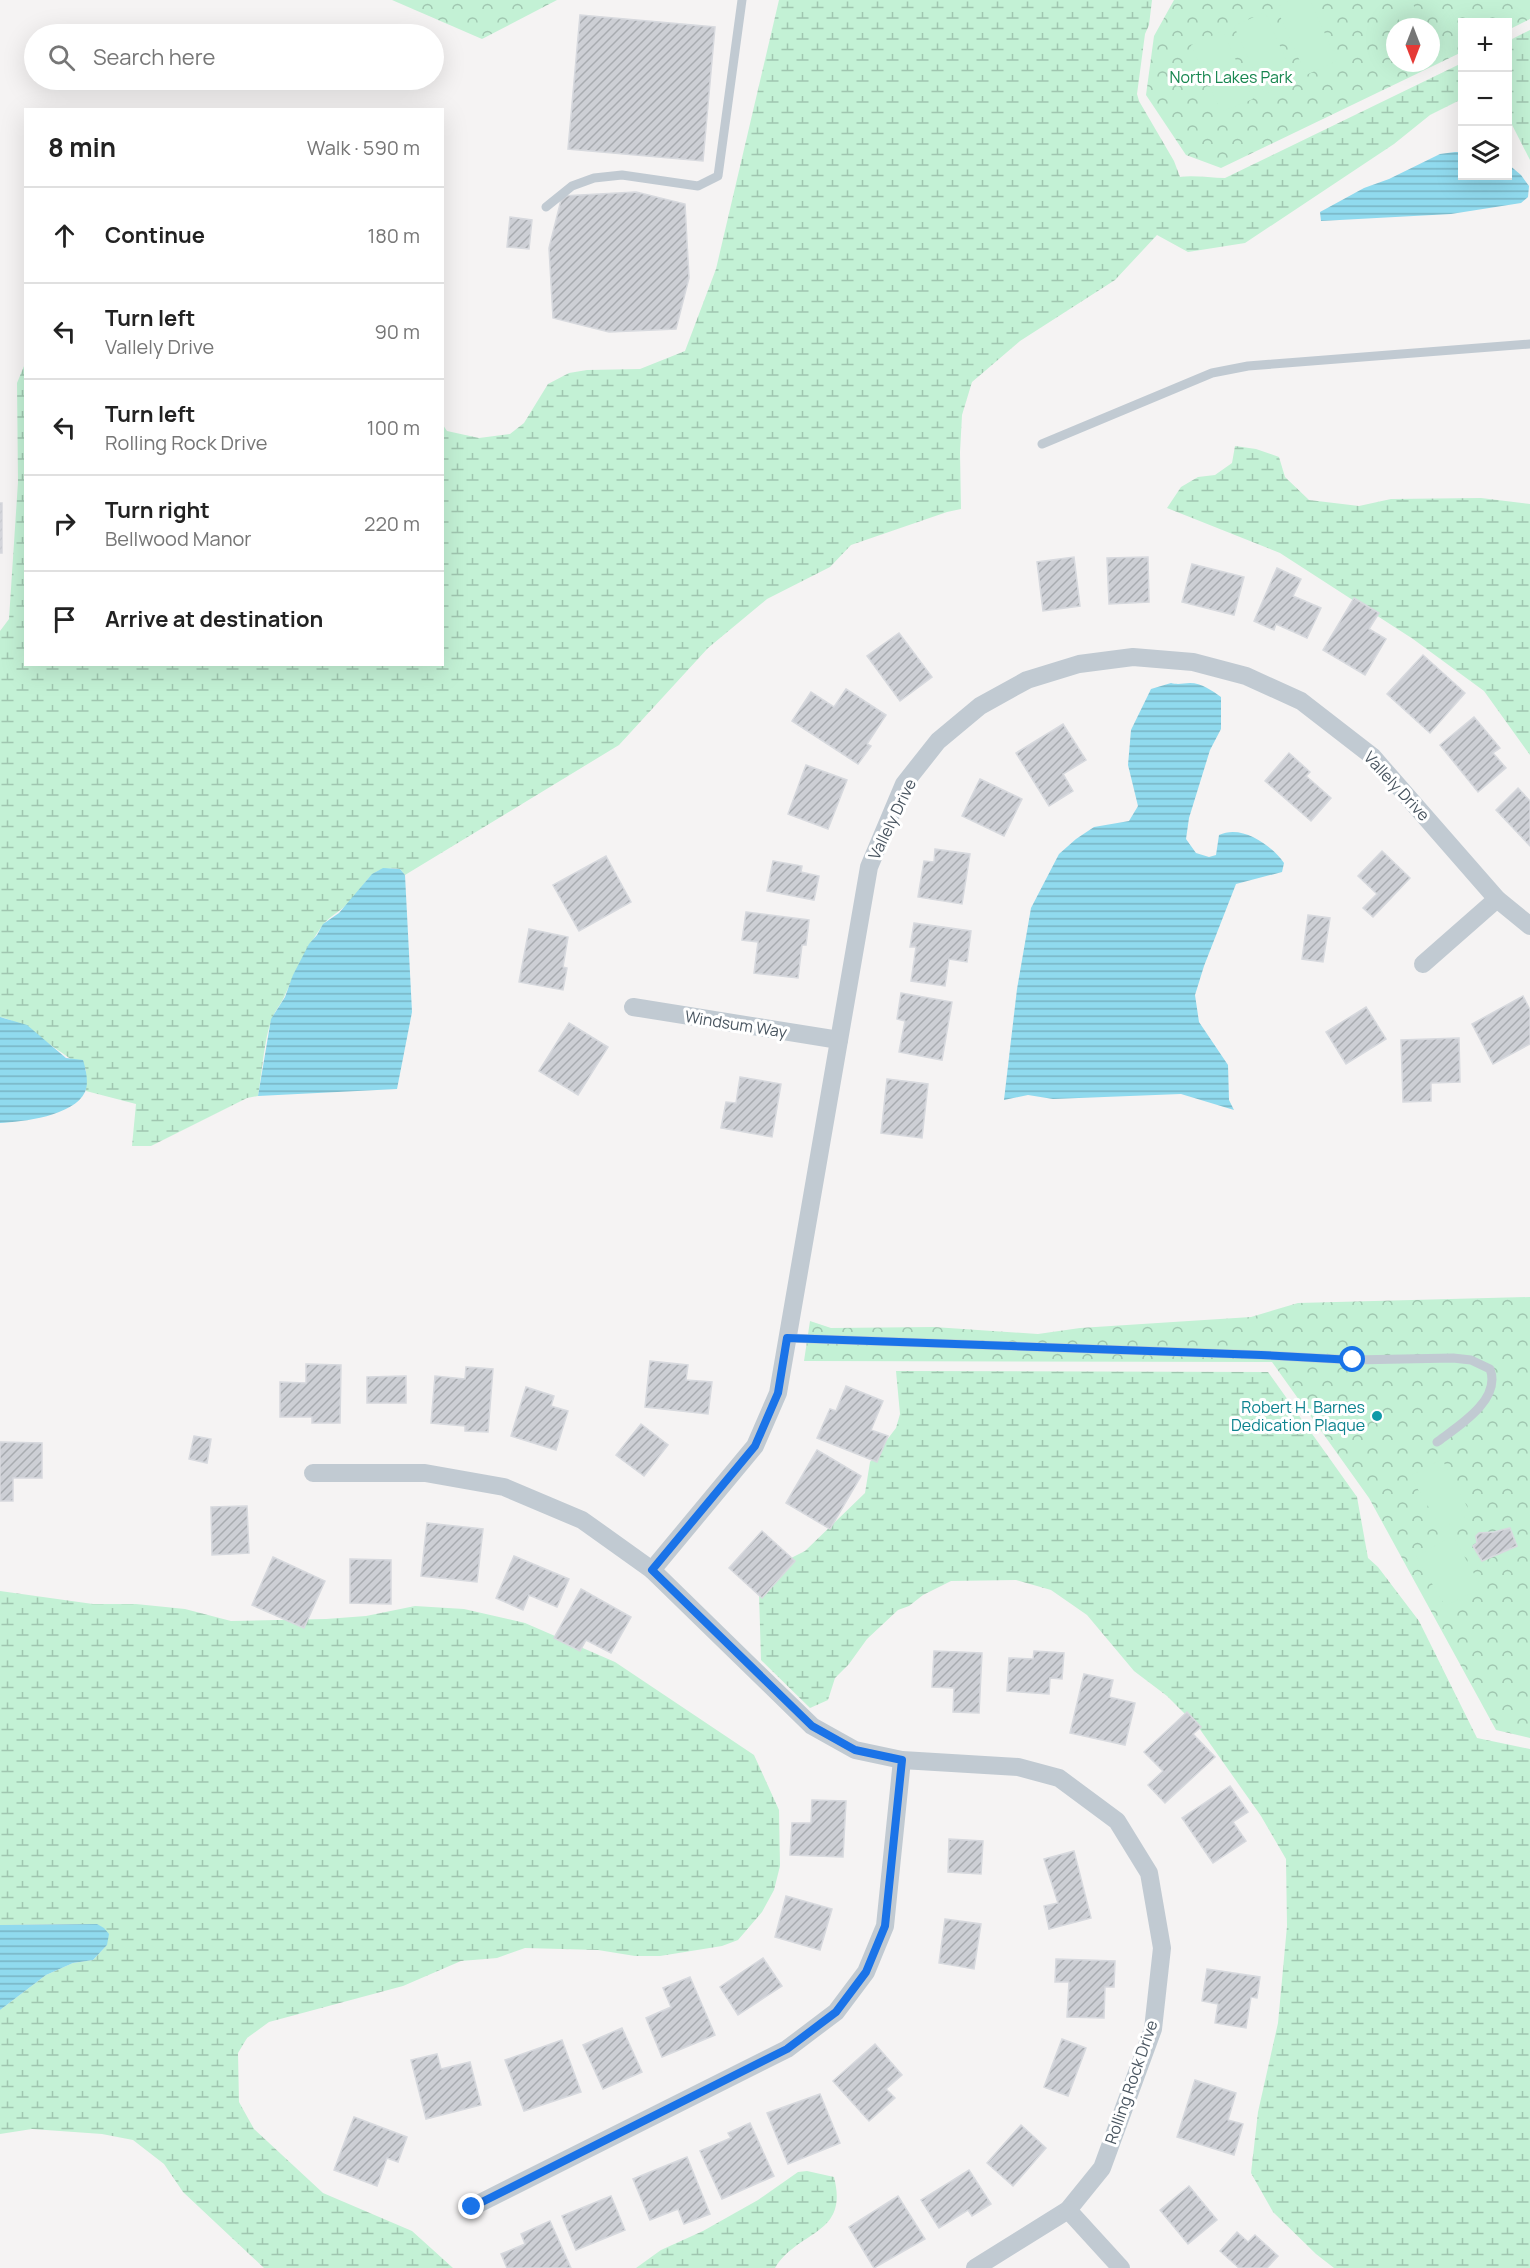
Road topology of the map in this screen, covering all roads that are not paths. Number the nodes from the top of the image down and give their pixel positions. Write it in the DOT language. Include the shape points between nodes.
graph roads {
  1 [pos="742,0"];
  2 [pos="546,207"];
  3 [pos="1530,344"];
  4 [pos="1042,444"];
  5 [pos="1497,899"];
  6 [pos="1530,926"];
  7 [pos="1424,964"];
  8 [pos="633,1007"];
  9 [pos="839,1040"];
  10 [pos="787,1338"];
  11 [pos="1437,1442"];
  12 [pos="313,1473"];
  13 [pos="652,1570"];
  14 [pos="902,1760"];
  15 [pos="472,2207"];
  16 [pos="1068,2210"];
  17 [pos="975,2268"];
  18 [pos="1121,2268"];
  1 -- 2 [label="lane" via="718,176 698,186 622,175 594,178 572,186"];
  3 -- 4 [label="lane" via="1248,366 1212,373"];
  5 -- 6 [label="street, Vallely Drive"];
  5 -- 7 [label="street"];
  5 -- 9 [label="street, Vallely Drive" via="1372,756 1301,701 1246,676 1193,662 1133,657 1079,663 1027,680 980,706 938,741 904,784 868,867"];
  8 -- 9 [label="street, Windsum Way"];
  9 -- 10 [label="street, Vallely Drive"];
  10 -- 11 [label="lane" via="1353,1360 1453,1358 1471,1360 1490,1369 1490,1389 1477,1412"];
  10 -- 13 [label="street, Vallely Drive" via="778,1393 755,1446"];
  12 -- 13 [label="street, Rolling Rock Drive" via="425,1473 504,1487 582,1520"];
  13 -- 14 [label="street, Rolling Rock Drive" via="812,1726 855,1750"];
  14 -- 15 [label="street" via="885,1926 866,1972 836,2012 787,2049"];
  14 -- 16 [label="street, Rolling Rock Drive" via="1018,1767 1059,1778 1117,1821 1149,1873 1162,1948 1154,2029 1102,2168"];
  16 -- 17 [label="street, Rolling Rock Drive"];
  16 -- 18 [label="street"];
}
